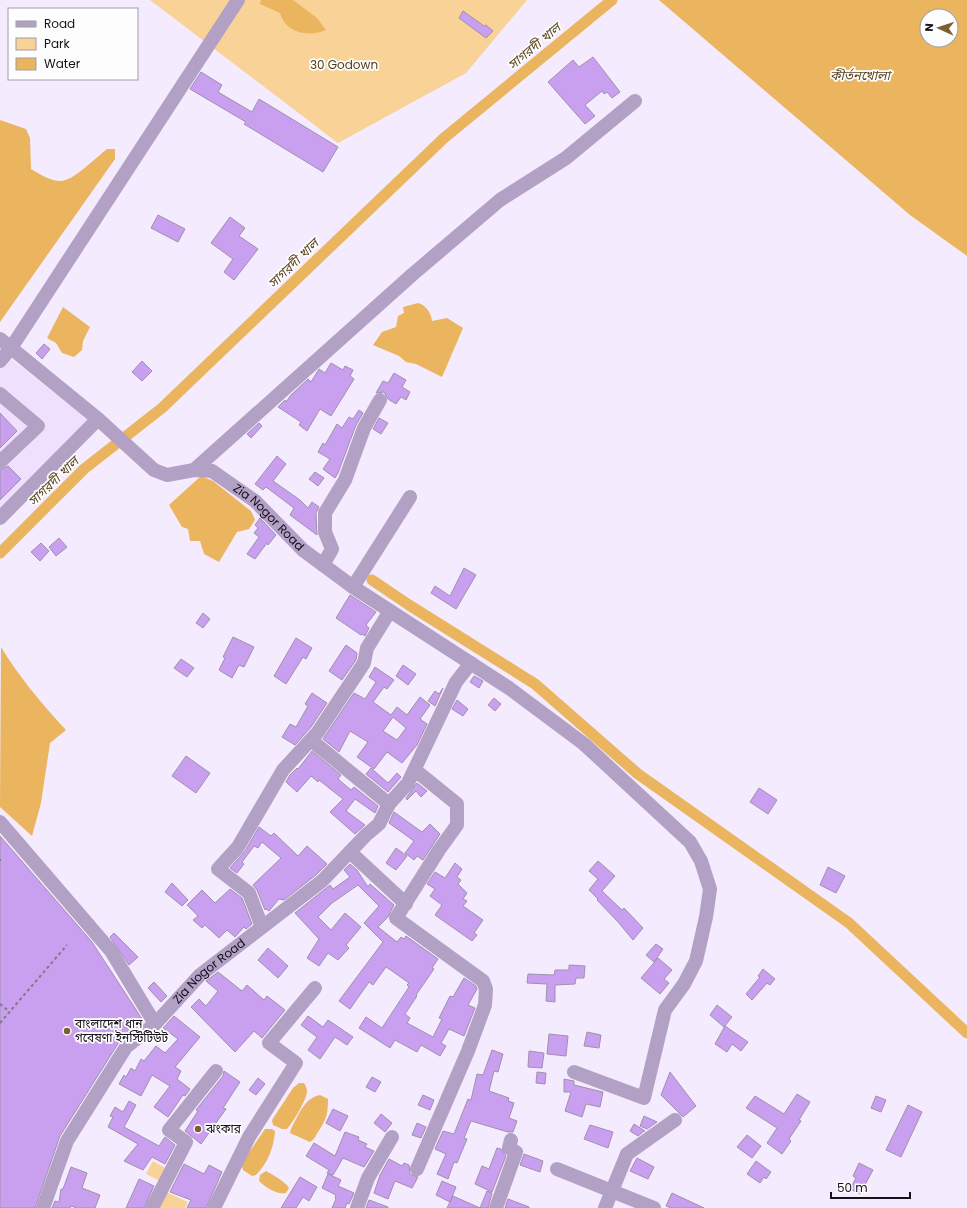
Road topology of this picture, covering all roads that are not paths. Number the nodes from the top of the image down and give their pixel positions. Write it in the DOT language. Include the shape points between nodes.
graph roads {
  1 [pos="238,0"];
  2 [pos="636,101"];
  3 [pos="6,343"];
  4 [pos="0,361"];
  5 [pos="0,394"];
  6 [pos="380,400"];
  7 [pos="101,422"];
  8 [pos="0,462"];
  9 [pos="194,470"];
  10 [pos="410,497"];
  11 [pos="0,518"];
  12 [pos="323,565"];
  13 [pos="353,587"];
  14 [pos="390,611"];
  15 [pos="471,663"];
  16 [pos="311,740"];
  17 [pos="415,770"];
  18 [pos="389,804"];
  19 [pos="0,822"];
  20 [pos="350,852"];
  21 [pos="406,904"];
  22 [pos="262,927"];
  23 [pos="315,988"];
  24 [pos="155,1024"];
  25 [pos="216,1071"];
  26 [pos="574,1072"];
  27 [pos="675,1120"];
  28 [pos="392,1137"];
  29 [pos="511,1140"];
  30 [pos="416,1169"];
  31 [pos="557,1169"];
  32 [pos="612,1191"];
  33 [pos="43,1208"];
  34 [pos="152,1208"];
  35 [pos="214,1208"];
  36 [pos="357,1208"];
  37 [pos="496,1208"];
  38 [pos="604,1208"];
  39 [pos="654,1208"];
  1 -- 3 [label="street"];
  2 -- 9 [label="street" via="566,158 500,200 413,274"];
  3 -- 4 [label="street"];
  3 -- 7 [label="street, Zia Nogor Road"];
  5 -- 8 [label="street" via="38,426"];
  6 -- 12 [label="street" via="364,428 345,480 325,513 324,525 332,549"];
  7 -- 9 [label="street, Zia Nogor Road" via="154,470 168,475"];
  7 -- 11 [label="street"];
  9 -- 12 [label="street, Zia Nogor Road" via="212,471 255,501 303,550"];
  10 -- 13 [label="street"];
  12 -- 13 [label="street, Zia Nogor Road"];
  13 -- 14 [label="street, Zia Nogor Road"];
  14 -- 15 [label="street, Zia Nogor Road"];
  14 -- 16 [label="street" via="367,648 364,663"];
  15 -- 17 [label="street, Zia Nogor Road" via="456,682"];
  15 -- 26 [label="street, Zia Nogor Road" via="584,744 651,805 690,842 701,861 710,889 696,961 684,984 665,1010 644,1098"];
  16 -- 18 [label="street"];
  16 -- 22 [label="street" via="283,770 238,847 218,868 249,893"];
  17 -- 18 [label="street, Zia Nogor Road" via="408,783"];
  17 -- 21 [label="street" via="457,804 457,825"];
  18 -- 20 [label="street, Zia Nogor Road" via="379,824"];
  19 -- 24 [label="street" via="111,951"];
  20 -- 21 [label="street"];
  20 -- 22 [label="street, Zia Nogor Road" via="322,881"];
  21 -- 30 [label="street" via="396,918 483,981 486,989 485,1005 468,1051"];
  22 -- 24 [label="street, Zia Nogor Road" via="200,975"];
  23 -- 35 [label="street" via="269,1043 296,1063 249,1137"];
  24 -- 33 [label="street, Zia Nogor Road" via="126,1047 67,1141"];
  25 -- 34 [label="street" via="169,1130 186,1142"];
  27 -- 32 [label="street" via="627,1154"];
  28 -- 36 [label="street" via="368,1178"];
  29 -- 37 [label="street" via="509,1148 516,1152"];
  31 -- 32 [label="street"];
  32 -- 38 [label="street"];
  32 -- 39 [label="street"];
}
